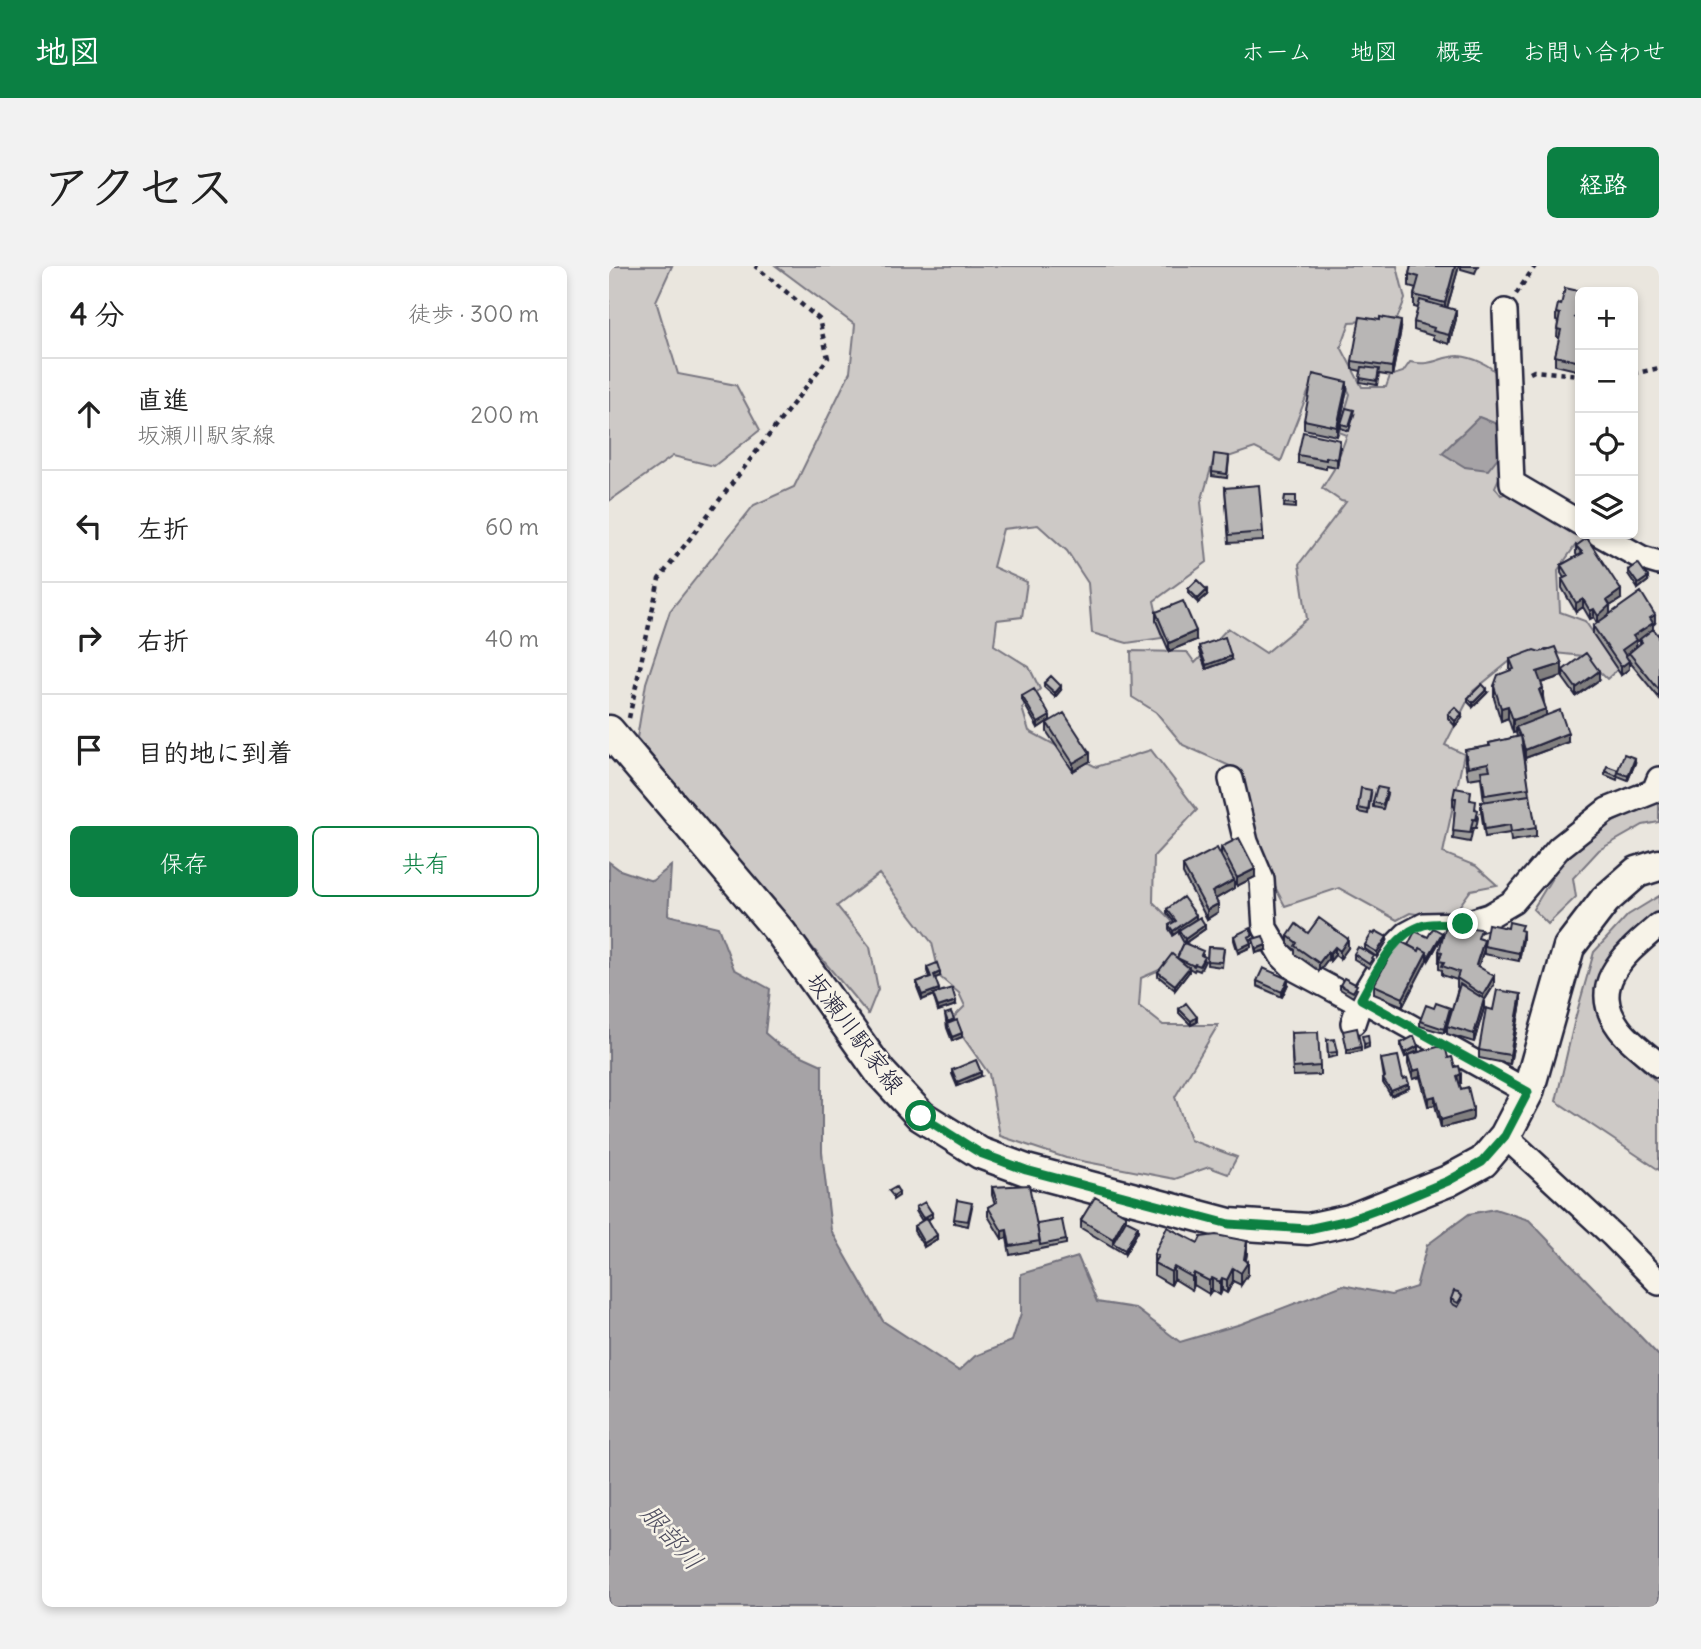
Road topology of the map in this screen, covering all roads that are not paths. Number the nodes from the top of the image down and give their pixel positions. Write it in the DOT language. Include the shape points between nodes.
graph roads {
  1 [pos="1505,311"];
  2 [pos="1575,520"];
  3 [pos="1608,539"];
  4 [pos="1659,563"];
  5 [pos="612,735"];
  6 [pos="1231,779"];
  7 [pos="1659,779"];
  8 [pos="1659,864"];
  9 [pos="1659,925"];
  10 [pos="1361,999"];
  11 [pos="1353,1023"];
  12 [pos="1659,1065"];
  13 [pos="1528,1092"];
  14 [pos="1505,1136"];
  15 [pos="1659,1283"];
  1 -- 2 [label="street" via="1512,483"];
  3 -- 4 [label="street"];
  5 -- 14 [label="main road, 坂瀬川駅家線" via="781,933 880,1072 921,1116 980,1153 1026,1170 1229,1224 1308,1229 1349,1220 1448,1181 1482,1162"];
  6 -- 10 [label="street" via="1246,842 1262,880 1265,928 1295,969"];
  7 -- 10 [label="street" via="1654,791 1607,810 1559,848 1513,902 1463,924 1424,925 1407,934 1389,952"];
  8 -- 13 [label="main road, 坂瀬川駅家線" via="1637,872 1605,900 1569,947"];
  9 -- 12 [label="street" via="1624,955 1608,983 1607,1004 1619,1028"];
  10 -- 11 [label="street"];
  10 -- 13 [label="street"];
  13 -- 14 [label="main road, 坂瀬川駅家線"];
  14 -- 15 [label="street"];
}
